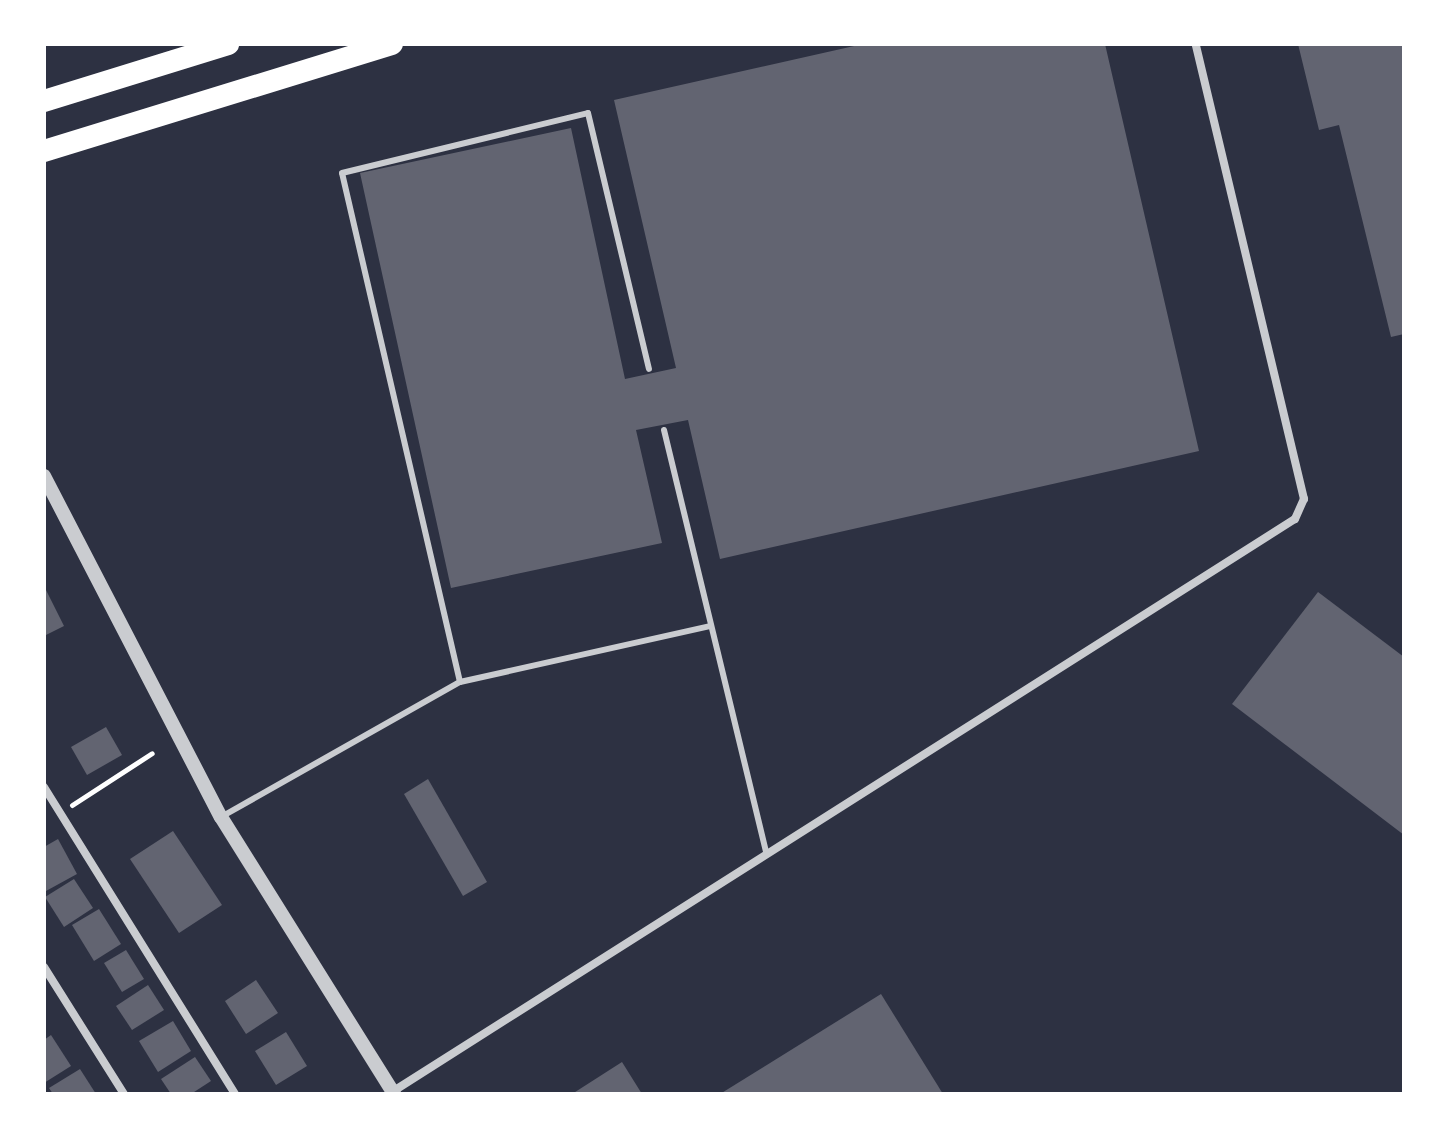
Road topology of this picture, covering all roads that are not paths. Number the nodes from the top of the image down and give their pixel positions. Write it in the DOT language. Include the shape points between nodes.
graph roads {
  1 [pos="228,44"];
  2 [pos="392,44"];
  3 [pos="1196,44"];
  4 [pos="44,101"];
  5 [pos="44,151"];
  6 [pos="649,369"];
  7 [pos="664,430"];
  8 [pos="44,476"];
  9 [pos="710,626"];
  10 [pos="460,682"];
  11 [pos="44,787"];
  12 [pos="221,817"];
  13 [pos="766,852"];
  14 [pos="44,967"];
  15 [pos="391,1093"];
  16 [pos="124,1094"];
  17 [pos="235,1094"];
  1 -- 4 [label="highway"];
  2 -- 5 [label="highway"];
  3 -- 13 [label="street" via="1304,499 1295,519"];
  6 -- 10 [label="lane" via="588,113 342,173"];
  7 -- 9 [label="lane"];
  8 -- 12 [label="street"];
  9 -- 10 [label="lane"];
  9 -- 13 [label="lane"];
  10 -- 12 [label="lane"];
  11 -- 17 [label="street"];
  12 -- 15 [label="street"];
  13 -- 15 [label="street"];
  14 -- 16 [label="street"];
}
